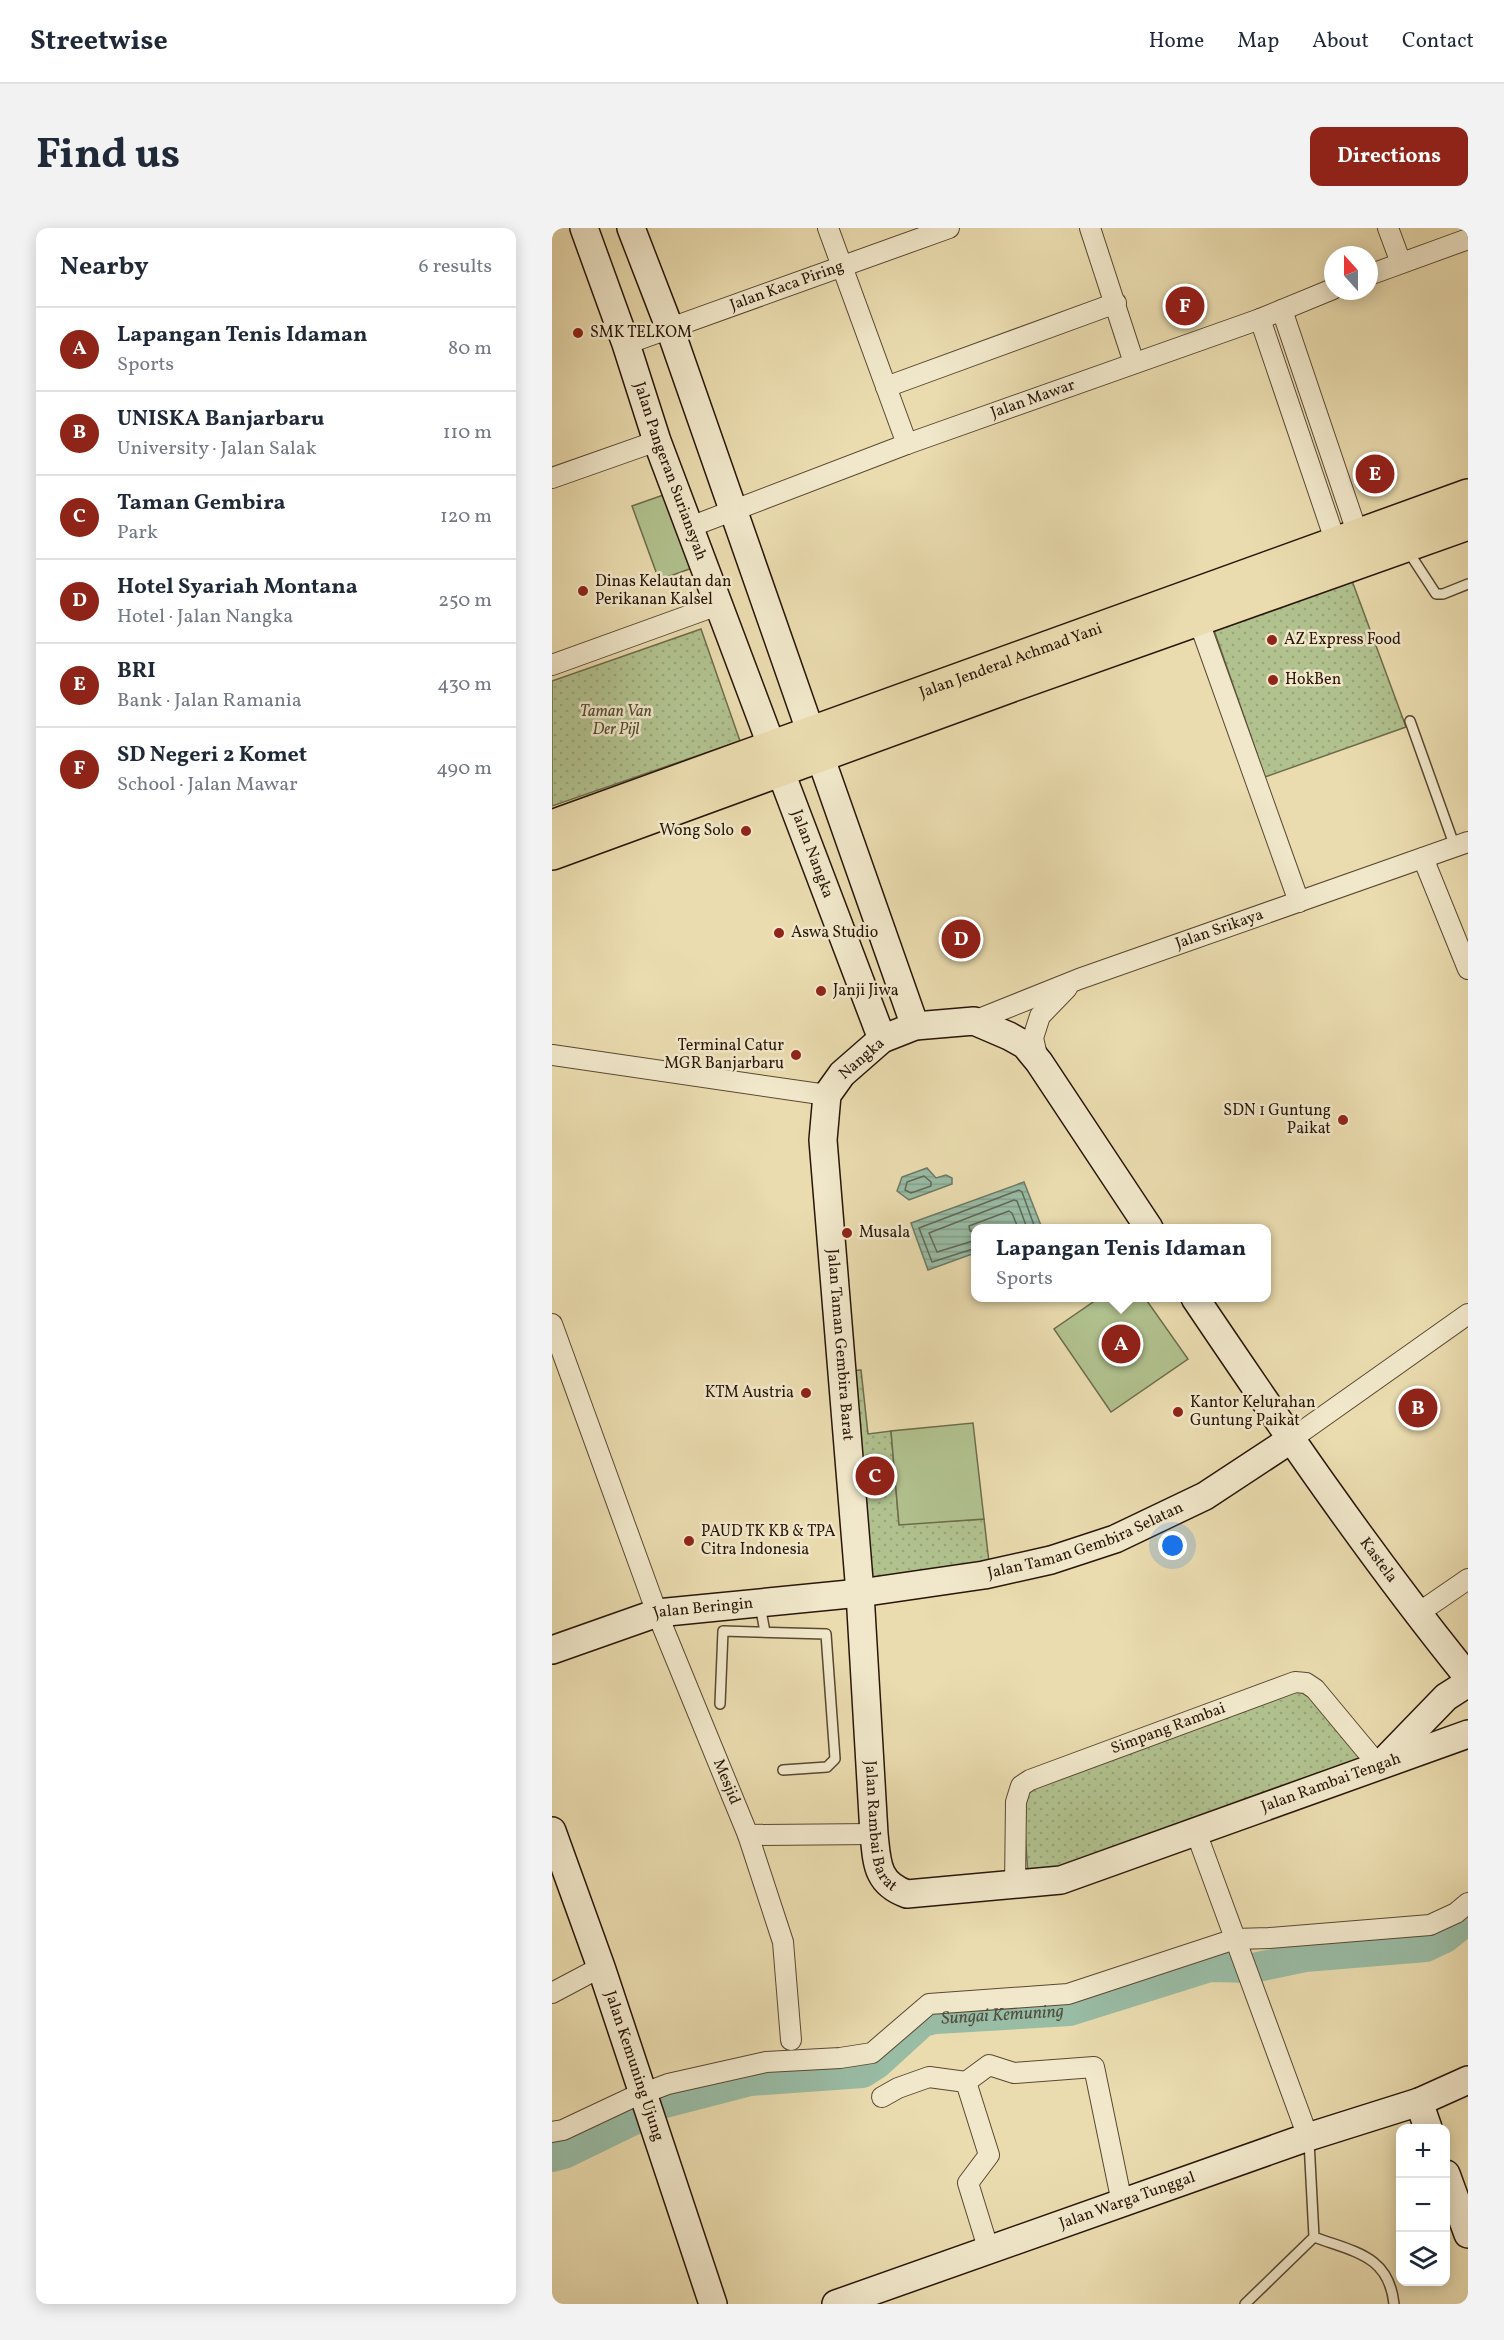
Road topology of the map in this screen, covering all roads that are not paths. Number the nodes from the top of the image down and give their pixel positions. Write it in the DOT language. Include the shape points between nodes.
graph roads {
  1 [pos="584,228"];
  2 [pos="631,228"];
  3 [pos="828,228"];
  4 [pos="949,228"];
  5 [pos="1090,228"];
  6 [pos="1388,228"];
  7 [pos="1468,238"];
  8 [pos="1401,263"];
  9 [pos="842,266"];
  10 [pos="1378,272"];
  11 [pos="1324,294"];
  12 [pos="1116,303"];
  13 [pos="1282,310"];
  14 [pos="1260,319"];
  15 [pos="670,329"];
  16 [pos="626,344"];
  17 [pos="1134,363"];
  18 [pos="886,387"];
  19 [pos="657,441"];
  20 [pos="907,444"];
  21 [pos="552,478"];
  22 [pos="1468,496"];
  23 [pos="734,510"];
  24 [pos="1468,523"];
  25 [pos="690,527"];
  26 [pos="1347,539"];
  27 [pos="1405,545"];
  28 [pos="1468,584"];
  29 [pos="718,605"];
  30 [pos="1198,619"];
  31 [pos="552,665"];
  32 [pos="1410,721"];
  33 [pos="815,745"];
  34 [pos="776,758"];
  35 [pos="552,827"];
  36 [pos="1461,845"];
  37 [pos="552,853"];
  38 [pos="1423,858"];
  39 [pos="1299,902"];
  40 [pos="1468,969"];
  41 [pos="1079,979"];
  42 [pos="974,1021"];
  43 [pos="915,1026"];
  44 [pos="882,1039"];
  45 [pos="552,1055"];
  46 [pos="1039,1062"];
  47 [pos="827,1095"];
  48 [pos="1146,1224"];
  49 [pos="1198,1302"];
  50 [pos="1468,1314"];
  51 [pos="552,1324"];
  52 [pos="1290,1440"];
  53 [pos="1468,1580"];
  54 [pos="860,1593"];
  55 [pos="760,1603"];
  56 [pos="657,1613"];
  57 [pos="1417,1614"];
  58 [pos="765,1632"];
  59 [pos="552,1650"];
  60 [pos="1468,1677"];
  61 [pos="1468,1683"];
  62 [pos="720,1704"];
  63 [pos="1468,1734"];
  64 [pos="1379,1766"];
  65 [pos="783,1770"];
  66 [pos="552,1831"];
  67 [pos="1196,1832"];
  68 [pos="874,1834"];
  69 [pos="748,1835"];
  70 [pos="1015,1885"];
  71 [pos="1468,1903"];
  72 [pos="1236,1940"];
  73 [pos="601,1967"];
  74 [pos="552,1993"];
  75 [pos="791,2040"];
  76 [pos="1468,2080"];
  77 [pos="966,2082"];
  78 [pos="643,2093"];
  79 [pos="882,2097"];
  80 [pos="1419,2102"];
  81 [pos="1427,2124"];
  82 [pos="552,2132"];
  83 [pos="1308,2137"];
  84 [pos="1447,2178"];
  85 [pos="1122,2203"];
  86 [pos="1468,2234"];
  87 [pos="1314,2238"];
  88 [pos="989,2251"];
  89 [pos="713,2304"];
  90 [pos="836,2304"];
  91 [pos="1245,2304"];
  92 [pos="1394,2304"];
  1 -- 16 [label="street, Jalan Pangeran Suriansyah"];
  2 -- 15 [label="street"];
  3 -- 9 [label="street"];
  4 -- 9 [label="street, Jalan Kaca Piring"];
  5 -- 12 [label="street"];
  6 -- 8 [label="street"];
  7 -- 8 [label="street"];
  8 -- 10 [label="street"];
  9 -- 15 [label="street, Jalan Kaca Piring"];
  9 -- 18 [label="street"];
  11 -- 13 [label="street, Jalan Mawar"];
  12 -- 17 [label="street"];
  12 -- 18 [label="street"];
  13 -- 14 [label="street, Jalan Mawar"];
  13 -- 26 [label="street"];
  14 -- 17 [label="street, Jalan Mawar"];
  14 -- 26 [label="street"];
  15 -- 16 [label="street, Jalan Kaca Piring"];
  15 -- 23 [label="street"];
  16 -- 19 [label="street, Jalan Pangeran Suriansyah"];
  17 -- 20 [label="street, Jalan Mawar"];
  18 -- 20 [label="street"];
  19 -- 21 [label="street"];
  19 -- 25 [label="street, Jalan Pangeran Suriansyah"];
  20 -- 23 [label="street, Jalan Mawar"];
  22 -- 26 [label="highway, Jalan Jenderal Achmad Yani"];
  23 -- 25 [label="street, Jalan Mawar"];
  23 -- 33 [label="street"];
  24 -- 27 [label="highway, Jalan Jenderal Achmad Yani"];
  25 -- 29 [label="street, Jalan Pangeran Suriansyah"];
  26 -- 33 [label="highway, Jalan Jenderal Achmad Yani"];
  27 -- 28 [label="lane" via="1436,594"];
  27 -- 30 [label="highway, Jalan Jenderal Achmad Yani"];
  29 -- 31 [label="street"];
  29 -- 34 [label="street, Jalan Pangeran Suriansyah"];
  30 -- 33 [label="highway, Jalan Jenderal Achmad Yani" via="1009,686"];
  30 -- 39 [label="street"];
  32 -- 36 [label="lane"];
  33 -- 34 [label="highway, Jalan Jenderal Achmad Yani"];
  33 -- 43 [label="street"];
  34 -- 35 [label="highway, Jalan Jenderal Achmad Yani"];
  34 -- 37 [label="highway, Jalan Jenderal Achmad Yani"];
  34 -- 44 [label="street, Jalan Nangka"];
  36 -- 38 [label="street, Jalan Srikaya"];
  38 -- 39 [label="street, Jalan Srikaya"];
  38 -- 40 [label="street"];
  39 -- 41 [label="street, Jalan Srikaya"];
  41 -- 42 [label="street, Jalan Srikaya"];
  41 -- 46 [label="street" via="1040,1016 1033,1038"];
  42 -- 43 [label="street, Nangka"];
  42 -- 46 [label="street" via="1025,1045"];
  43 -- 44 [label="street, Nangka"];
  44 -- 47 [label="street, Nangka" via="842,1074"];
  45 -- 47 [label="street"];
  46 -- 48 [label="street"];
  47 -- 54 [label="street, Jalan Taman Gembira Barat" via="823,1140"];
  49 -- 52 [label="street, Kastela"];
  50 -- 52 [label="street"];
  51 -- 56 [label="street, Mesjid"];
  52 -- 54 [label="street, Jalan Taman Gembira Selatan" via="1204,1496 1115,1539 1051,1560 984,1575"];
  52 -- 57 [label="street, Kastela"];
  53 -- 57 [label="street"];
  54 -- 55 [label="street, Jalan Beringin"];
  54 -- 68 [label="street, Jalan Rambai Barat"];
  55 -- 56 [label="street, Jalan Beringin"];
  55 -- 58 [label="lane"];
  56 -- 59 [label="street, Jalan Beringin"];
  56 -- 69 [label="street, Mesjid"];
  57 -- 60 [label="street, Kastela"];
  58 -- 62 [label="lane" via="723,1632"];
  58 -- 65 [label="lane" via="826,1634 835,1759 827,1767"];
  61 -- 64 [label="street" via="1446,1697"];
  63 -- 64 [label="street, Jalan Rambai Tengah"];
  64 -- 67 [label="street, Jalan Rambai Tengah"];
  64 -- 70 [label="street, Simpang Rambai" via="1315,1689 1294,1682 1021,1786 1016,1802"];
  66 -- 73 [label="street, Jalan Kemuning Ujung"];
  67 -- 70 [label="street, Jalan Rambai Barat" via="1061,1880"];
  67 -- 72 [label="street"];
  68 -- 69 [label="street"];
  68 -- 70 [label="street, Jalan Rambai Barat" via="877,1863 893,1889 907,1894"];
  69 -- 75 [label="street, Mesjid" via="783,1942"];
  71 -- 72 [label="street" via="1430,1925"];
  72 -- 78 [label="street" via="1068,1994 929,2004 872,2053 766,2062"];
  72 -- 83 [label="street"];
  73 -- 74 [label="street"];
  73 -- 78 [label="street, Jalan Kemuning Ujung"];
  76 -- 80 [label="street, Jalan Warga Tunggal"];
  77 -- 79 [label="street" via="929,2077"];
  77 -- 85 [label="street" via="989,2065 1014,2073 1094,2067"];
  77 -- 88 [label="street" via="989,2155 968,2183"];
  78 -- 82 [label="street"];
  78 -- 89 [label="street, Jalan Kemuning Ujung"];
  80 -- 81 [label="street"];
  80 -- 83 [label="street, Jalan Warga Tunggal"];
  83 -- 85 [label="street, Jalan Warga Tunggal"];
  83 -- 87 [label="lane"];
  84 -- 86 [label="street"];
  85 -- 88 [label="street, Jalan Warga Tunggal"];
  87 -- 91 [label="lane"];
  87 -- 92 [label="lane" via="1376,2262 1390,2282"];
  88 -- 90 [label="street, Jalan Warga Tunggal"];
}
